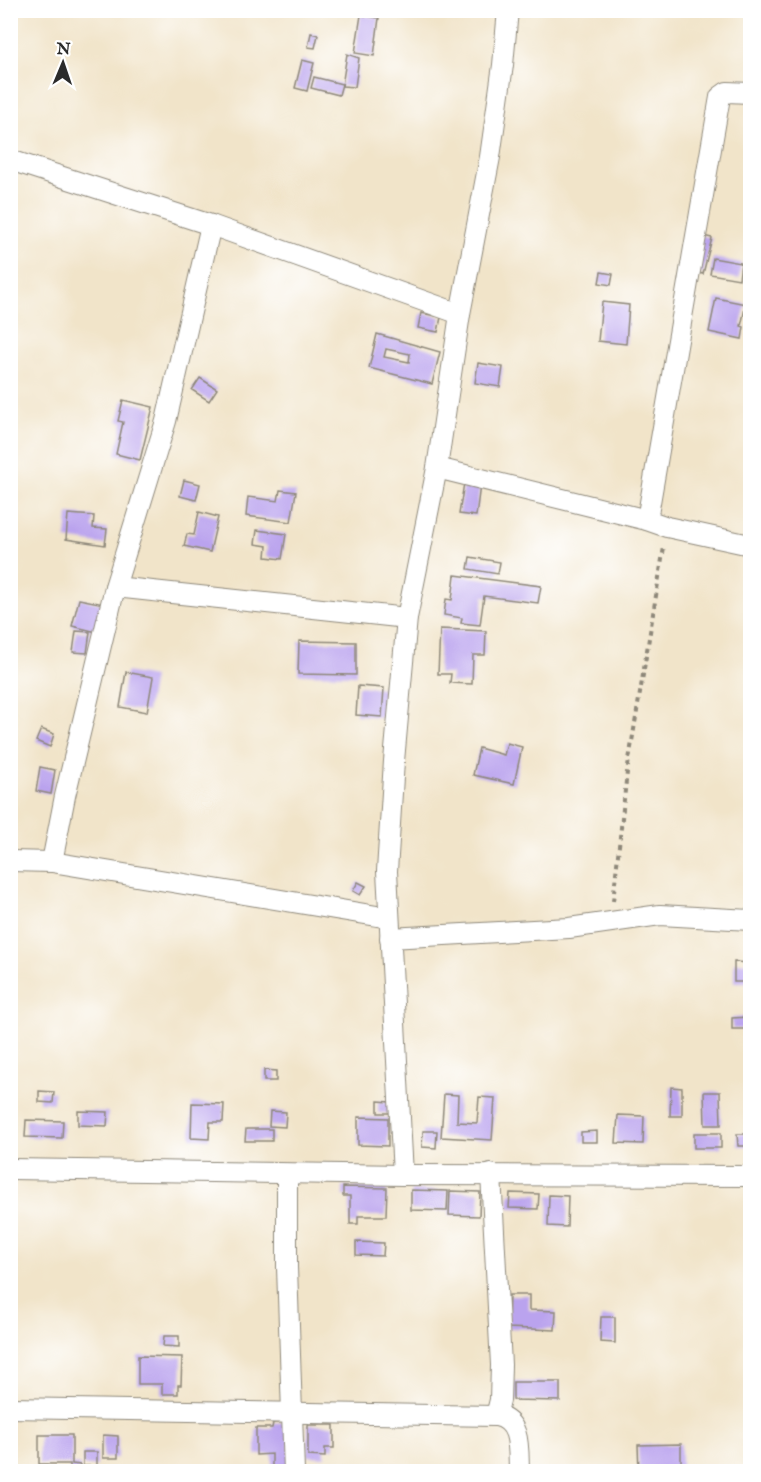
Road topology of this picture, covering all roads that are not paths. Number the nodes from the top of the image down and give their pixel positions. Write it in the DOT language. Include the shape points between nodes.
graph roads {
  1 [pos="508,10"];
  2 [pos="750,93"];
  3 [pos="10,160"];
  4 [pos="211,225"];
  5 [pos="460,314"];
  6 [pos="437,468"];
  7 [pos="648,520"];
  8 [pos="750,545"];
  9 [pos="115,587"];
  10 [pos="407,618"];
  11 [pos="10,861"];
  12 [pos="52,862"];
  13 [pos="389,918"];
  14 [pos="750,920"];
  15 [pos="390,938"];
  16 [pos="10,1169"];
  17 [pos="287,1174"];
  18 [pos="490,1174"];
  19 [pos="403,1175"];
  20 [pos="750,1176"];
  21 [pos="10,1408"];
  22 [pos="293,1414"];
  23 [pos="496,1416"];
  24 [pos="294,1472"];
  25 [pos="519,1472"];
  1 -- 5 [label="street" via="490,157"];
  2 -- 7 [label="street" via="727,92 720,97"];
  3 -- 4 [label="street"];
  4 -- 5 [label="street"];
  4 -- 9 [label="street" via="166,421"];
  5 -- 6 [label="street"];
  6 -- 7 [label="street"];
  6 -- 10 [label="street"];
  7 -- 8 [label="street"];
  9 -- 10 [label="street"];
  9 -- 12 [label="street" via="64,796"];
  10 -- 13 [label="street" via="388,844"];
  11 -- 12 [label="street"];
  12 -- 13 [label="street"];
  13 -- 15 [label="street"];
  14 -- 15 [label="street" via="660,915 569,928"];
  15 -- 19 [label="street"];
  16 -- 17 [label="street"];
  17 -- 19 [label="street"];
  17 -- 22 [label="street"];
  18 -- 19 [label="street"];
  18 -- 20 [label="street"];
  18 -- 23 [label="street" via="501,1365"];
  21 -- 22 [label="street"];
  22 -- 23 [label="street"];
  22 -- 24 [label="street"];
  23 -- 25 [label="street" via="514,1426"];
}
